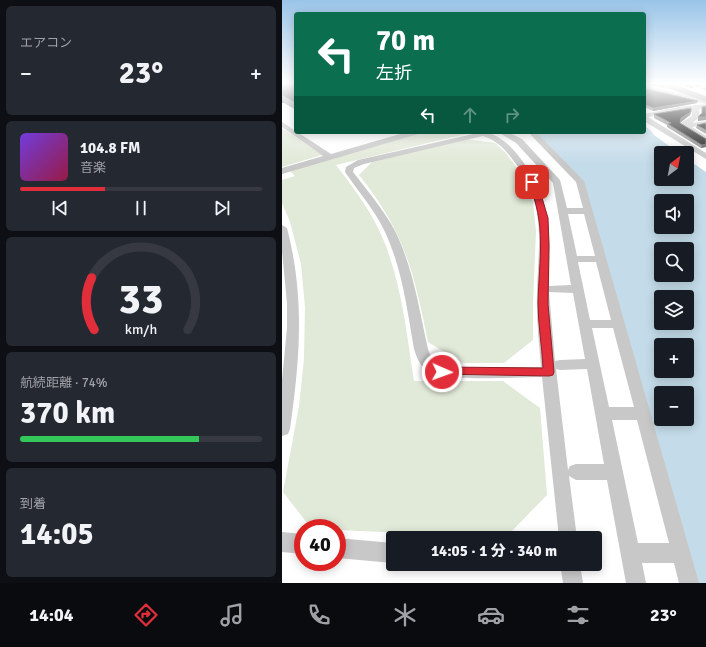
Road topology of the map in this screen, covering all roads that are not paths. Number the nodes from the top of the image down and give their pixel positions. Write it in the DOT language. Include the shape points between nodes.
graph roads {
  1 [pos="679,110"];
  2 [pos="695,110"];
  3 [pos="646,117"];
  4 [pos="646,118"];
  5 [pos="282,124"];
  6 [pos="706,124"];
  7 [pos="685,126"];
  8 [pos="294,132"];
  9 [pos="297,134"];
  10 [pos="408,134"];
  11 [pos="503,134"];
  12 [pos="537,137"];
  13 [pos="706,139"];
  14 [pos="522,144"];
  15 [pos="330,157"];
  16 [pos="706,157"];
  17 [pos="569,170"];
  18 [pos="282,171"];
  19 [pos="548,173"];
  20 [pos="562,211"];
  21 [pos="588,211"];
  22 [pos="282,228"];
  23 [pos="572,259"];
  24 [pos="602,259"];
  25 [pos="552,289"];
  26 [pos="578,289"];
  27 [pos="585,324"];
  28 [pos="619,324"];
  29 [pos="593,364"];
  30 [pos="554,368"];
  31 [pos="643,413"];
  32 [pos="603,414"];
  33 [pos="282,429"];
  34 [pos="576,472"];
  35 [pos="614,472"];
  36 [pos="567,531"];
  37 [pos="282,542"];
  38 [pos="294,543"];
  39 [pos="346,549"];
  40 [pos="386,552"];
  41 [pos="631,553"];
  42 [pos="680,553"];
  43 [pos="571,571"];
  44 [pos="573,583"];
  45 [pos="636,583"];
  46 [pos="689,583"];
  1 -- 3 [label="street"];
  2 -- 7 [label="street" via="696,117"];
  4 -- 16 [label="street"];
  5 -- 8 [label="street"];
  6 -- 7 [label="street"];
  7 -- 13 [label="street"];
  9 -- 15 [label="street"];
  10 -- 15 [label="street"];
  11 -- 14 [label="street"];
  12 -- 14 [label="street"];
  12 -- 17 [label="street"];
  14 -- 19 [label="street"];
  15 -- 18 [label="street"];
  17 -- 19 [label="street"];
  17 -- 21 [label="street" via="580,181"];
  19 -- 20 [label="street" via="556,182 554,191"];
  20 -- 21 [label="street"];
  20 -- 23 [label="street"];
  21 -- 24 [label="street"];
  22 -- 33 [label="street" via="293,282 294,329"];
  23 -- 24 [label="street"];
  23 -- 26 [label="street"];
  24 -- 28 [label="street"];
  25 -- 26 [label="street"];
  26 -- 27 [label="street"];
  27 -- 28 [label="street"];
  27 -- 29 [label="street"];
  28 -- 31 [label="street"];
  29 -- 30 [label="street"];
  29 -- 32 [label="street"];
  30 -- 30 [label="street" via="449,372 435,370 428,364 423,358 408,285 396,248 380,214 349,172 350,167 361,162 472,135 486,134 497,139 527,173 543,213 543,304"];
  30 -- 36 [label="street"];
  31 -- 32 [label="street"];
  31 -- 42 [label="street"];
  32 -- 35 [label="street"];
  34 -- 35 [label="street"];
  35 -- 41 [label="street"];
  37 -- 38 [label="street"];
  39 -- 40 [label="street"];
  41 -- 42 [label="street"];
  41 -- 45 [label="street"];
  42 -- 46 [label="street"];
  43 -- 44 [label="street"];
}
